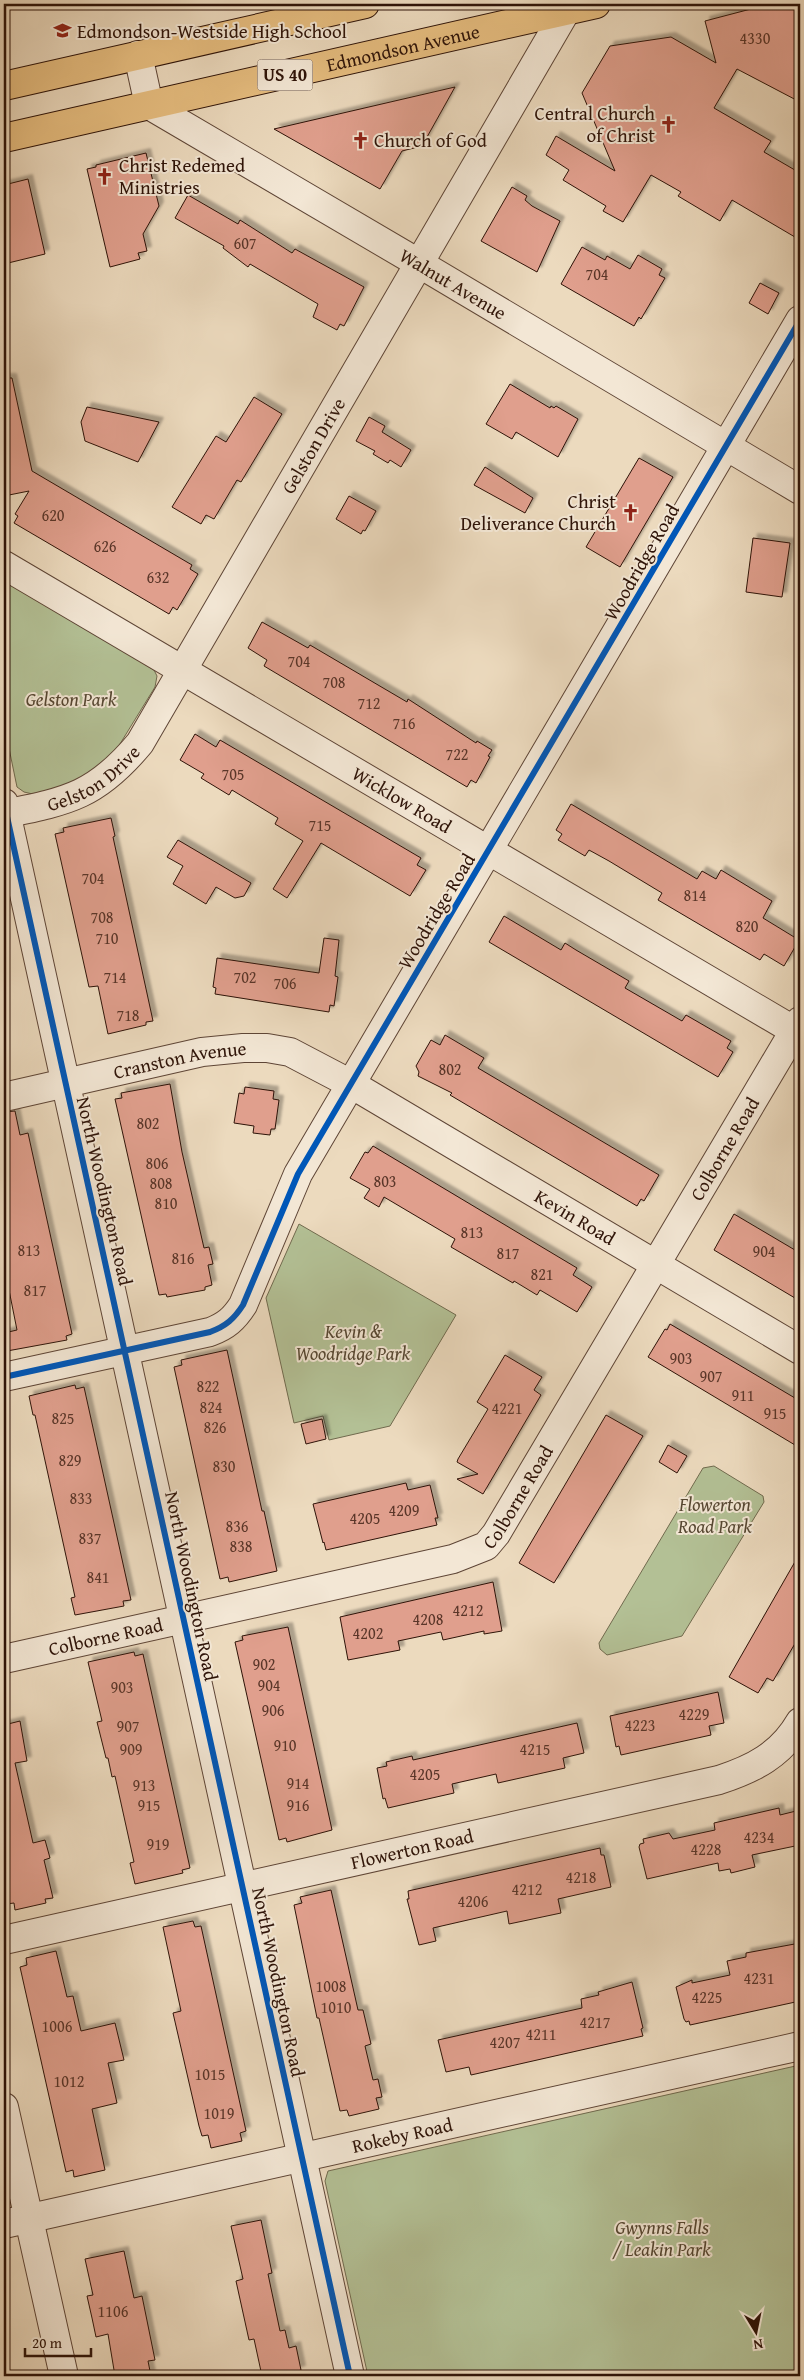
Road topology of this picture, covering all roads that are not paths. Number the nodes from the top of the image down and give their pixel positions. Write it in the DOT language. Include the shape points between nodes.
graph roads {
  1 [pos="365,4"];
  2 [pos="596,4"];
  3 [pos="566,11"];
  4 [pos="138,55"];
  5 [pos="4,86"];
  6 [pos="149,106"];
  7 [pos="4,138"];
  8 [pos="420,264"];
  9 [pos="800,320"];
  10 [pos="726,447"];
  11 [pos="800,490"];
  12 [pos="4,565"];
  13 [pos="183,670"];
  14 [pos="4,810"];
  15 [pos="489,850"];
  16 [pos="798,1028"];
  17 [pos="66,1083"];
  18 [pos="351,1084"];
  19 [pos="4,1097"];
  20 [pos="657,1265"];
  21 [pos="800,1350"];
  22 [pos="125,1352"];
  23 [pos="4,1377"];
  24 [pos="184,1620"];
  25 [pos="4,1659"];
  26 [pos="800,1722"];
  27 [pos="243,1887"];
  28 [pos="4,1940"];
  29 [pos="800,2046"];
  30 [pos="4,2107"];
  31 [pos="302,2158"];
  32 [pos="16,2222"];
  33 [pos="64,2376"];
  34 [pos="350,2376"];
  1 -- 4 [label="main road"];
  2 -- 3 [label="main road, Edmondson Avenue / US 40"];
  3 -- 6 [label="main road, Edmondson Avenue / US 40"];
  3 -- 8 [label="street, Gelston Drive"];
  4 -- 5 [label="main road"];
  4 -- 6 [label="street"];
  6 -- 7 [label="main road, Edmondson Avenue / US 40"];
  6 -- 8 [label="street, Walnut Avenue"];
  8 -- 10 [label="street, Walnut Avenue"];
  8 -- 13 [label="street, Gelston Drive"];
  9 -- 10 [label="street, Woodridge Road"];
  10 -- 11 [label="street, Walnut Avenue"];
  10 -- 15 [label="street, Woodridge Road"];
  12 -- 13 [label="street, Wicklow Road"];
  13 -- 14 [label="street, Gelston Drive" via="140,743 123,764 103,780 54,804"];
  13 -- 15 [label="street, Wicklow Road"];
  14 -- 17 [label="street, North Woodington Road"];
  15 -- 16 [label="street, Wicklow Road"];
  15 -- 18 [label="street, Woodridge Road"];
  16 -- 20 [label="street, Colborne Road"];
  17 -- 18 [label="street, Cranston Avenue" via="202,1052 267,1048 290,1052"];
  17 -- 19 [label="street, Cranston Avenue"];
  17 -- 22 [label="street, North Woodington Road"];
  18 -- 20 [label="street, Kevin Road"];
  18 -- 22 [label="street, Woodridge Road" via="298,1174 236,1317 210,1332"];
  20 -- 21 [label="street, Kevin Road"];
  20 -- 24 [label="street, Colborne Road" via="505,1521 486,1546 452,1559"];
  22 -- 23 [label="street, Woodridge Road"];
  22 -- 24 [label="street, North Woodington Road"];
  24 -- 25 [label="street, Colborne Road"];
  24 -- 27 [label="street, North Woodington Road"];
  26 -- 27 [label="street, Flowerton Road" via="781,1748 767,1760 745,1772 719,1780"];
  27 -- 28 [label="street, Flowerton Road"];
  27 -- 31 [label="street, North Woodington Road"];
  29 -- 31 [label="street, Rokeby Road"];
  30 -- 32 [label="street"];
  31 -- 32 [label="street, Rokeby Road"];
  31 -- 34 [label="street, North Woodington Road"];
  32 -- 33 [label="street"];
}
